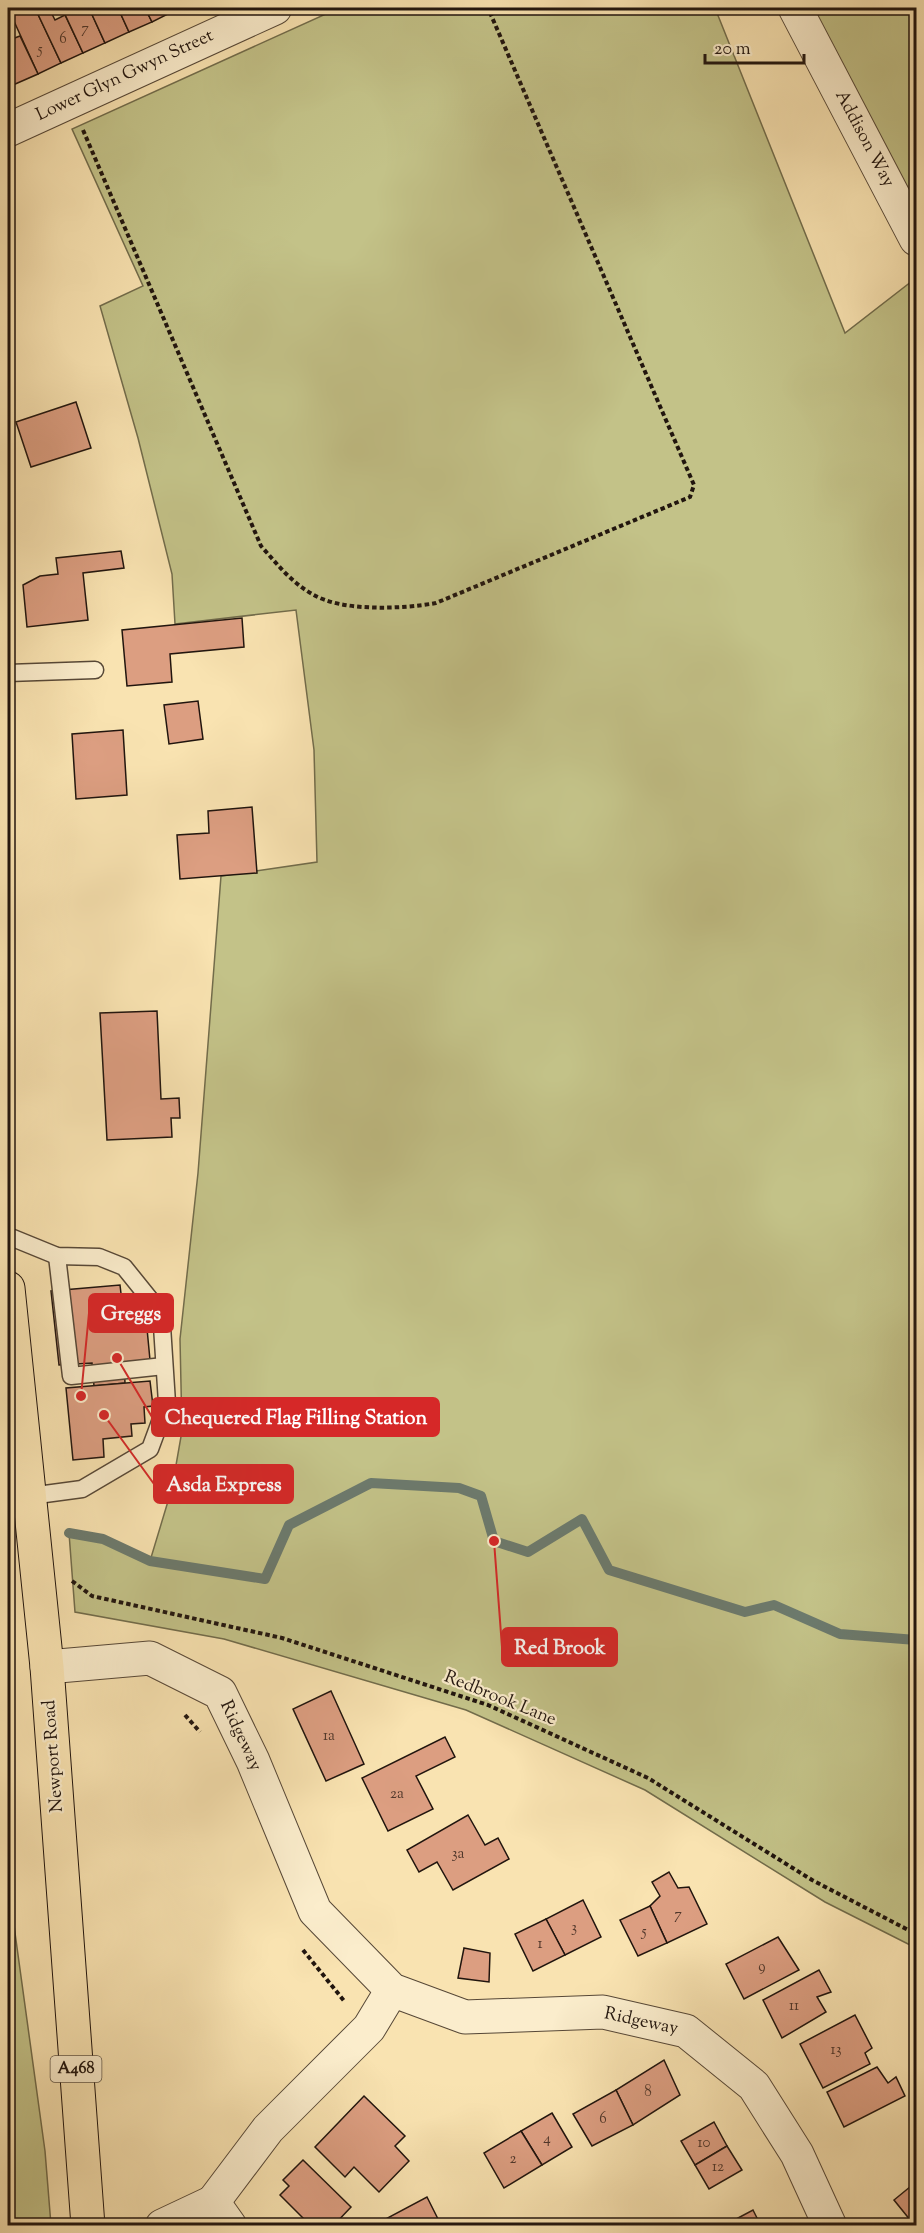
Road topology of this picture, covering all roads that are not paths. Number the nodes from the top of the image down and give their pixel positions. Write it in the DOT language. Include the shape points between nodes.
graph roads {
  1 [pos="795,8"];
  2 [pos="255,12"];
  3 [pos="8,130"];
  4 [pos="916,238"];
  5 [pos="94,670"];
  6 [pos="8,673"];
  7 [pos="8,1236"];
  8 [pos="57,1256"];
  9 [pos="8,1288"];
  10 [pos="164,1366"];
  11 [pos="30,1496"];
  12 [pos="47,1667"];
  13 [pos="392,1989"];
  14 [pos="221,2214"];
  15 [pos="88,2226"];
  16 [pos="162,2226"];
  17 [pos="830,2226"];
  1 -- 4 [label="street, Addison Way"];
  2 -- 3 [label="street, Lower Glyn Gwyn Street"];
  5 -- 6 [label="lane"];
  7 -- 8 [label="lane"];
  8 -- 10 [label="lane" via="99,1257 124,1267 153,1303 162,1326"];
  8 -- 10 [label="lane" via="71,1377"];
  9 -- 11 [label="main road, Newport Road / A468"];
  10 -- 11 [label="lane" via="167,1403 150,1449 82,1489"];
  11 -- 12 [label="main road, Newport Road / A468"];
  12 -- 13 [label="street, Ridgeway" via="150,1658 220,1693 253,1761 315,1911"];
  12 -- 15 [label="main road, Newport Road / A468"];
  13 -- 14 [label="street" via="369,2028 268,2129"];
  13 -- 17 [label="street, Ridgeway" via="465,2018 603,2012 686,2031 754,2086 796,2154"];
  14 -- 16 [label="street"];
}
